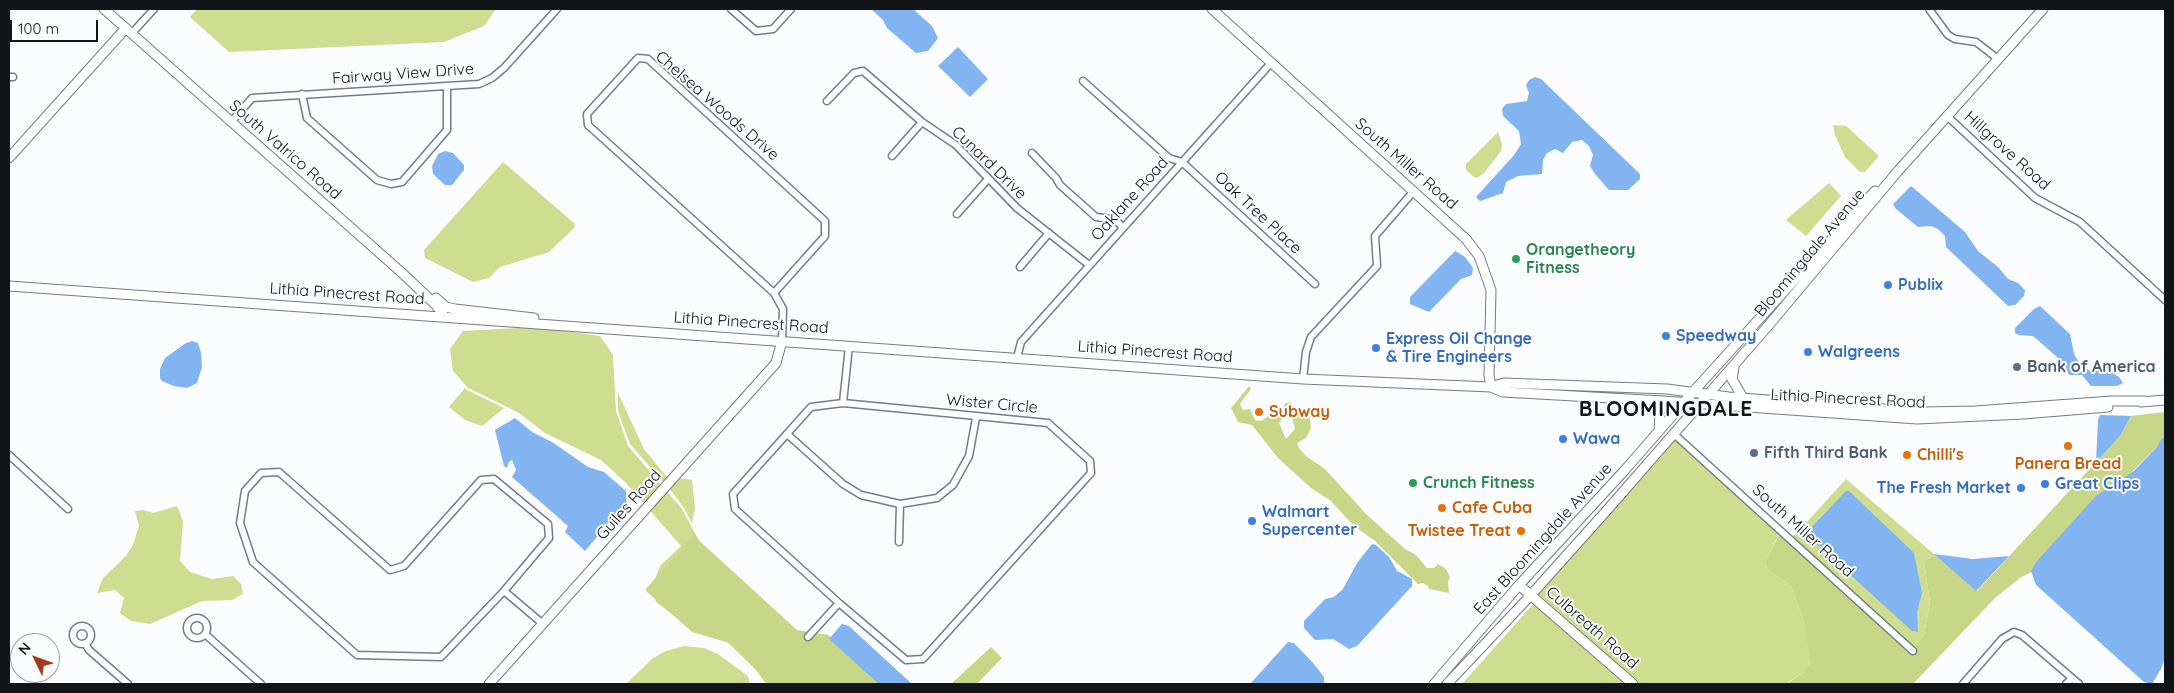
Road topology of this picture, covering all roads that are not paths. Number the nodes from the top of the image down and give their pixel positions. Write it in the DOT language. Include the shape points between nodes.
graph roads {
  1 [pos="104,9"];
  2 [pos="154,9"];
  3 [pos="557,9"];
  4 [pos="731,9"];
  5 [pos="791,9"];
  6 [pos="1212,9"];
  7 [pos="1929,9"];
  8 [pos="2043,9"];
  9 [pos="129,31"];
  10 [pos="1998,59"];
  11 [pos="1271,63"];
  12 [pos="1083,81"];
  13 [pos="447,87"];
  14 [pos="302,94"];
  15 [pos="827,101"];
  16 [pos="1947,116"];
  17 [pos="231,122"];
  18 [pos="922,122"];
  19 [pos="1032,153"];
  20 [pos="892,156"];
  21 [pos="9,158"];
  22 [pos="1182,162"];
  23 [pos="1898,171"];
  24 [pos="988,179"];
  25 [pos="1412,192"];
  26 [pos="957,214"];
  27 [pos="1123,228"];
  28 [pos="1049,233"];
  29 [pos="1089,265"];
  30 [pos="1020,268"];
  31 [pos="1314,284"];
  32 [pos="9,286"];
  33 [pos="774,292"];
  34 [pos="2165,300"];
  35 [pos="446,312"];
  36 [pos="782,341"];
  37 [pos="849,346"];
  38 [pos="1017,358"];
  39 [pos="1734,366"];
  40 [pos="1303,378"];
  41 [pos="1491,387"];
  42 [pos="1693,392"];
  43 [pos="1708,394"];
  44 [pos="1743,398"];
  45 [pos="1646,400"];
  46 [pos="2165,400"];
  47 [pos="1685,402"];
  48 [pos="2144,402"];
  49 [pos="842,403"];
  50 [pos="1700,404"];
  51 [pos="976,418"];
  52 [pos="1659,431"];
  53 [pos="787,434"];
  54 [pos="1674,434"];
  55 [pos="9,455"];
  56 [pos="900,504"];
  57 [pos="68,509"];
  58 [pos="899,542"];
  59 [pos="1520,585"];
  60 [pos="504,591"];
  61 [pos="1531,595"];
  62 [pos="839,603"];
  63 [pos="543,624"];
  64 [pos="205,634"];
  65 [pos="808,637"];
  66 [pos="84,643"];
  67 [pos="1913,651"];
  68 [pos="2072,678"];
  69 [pos="128,684"];
  70 [pos="260,684"];
  71 [pos="489,684"];
  72 [pos="1434,684"];
  73 [pos="1447,684"];
  74 [pos="1633,684"];
  75 [pos="1963,684"];
  76 [pos="2066,684"];
  77 [pos="2079,684"];
  1 -- 9 [label="main road, South Valrico Road"];
  2 -- 9 [label="street"];
  3 -- 13 [label="street, Fairway View Drive" via="492,78 479,84"];
  4 -- 5 [label="street" via="756,31 772,30"];
  6 -- 11 [label="main road, South Miller Road"];
  7 -- 10 [label="street" via="1948,35 1976,42"];
  8 -- 10 [label="main road, Bloomingdale Avenue"];
  9 -- 17 [label="main road, South Valrico Road"];
  9 -- 21 [label="main road"];
  10 -- 16 [label="main road, Bloomingdale Avenue"];
  11 -- 22 [label="street, Oaklane Road"];
  11 -- 25 [label="main road, South Miller Road"];
  12 -- 22 [label="street, Oak Tree Place" via="1169,158"];
  13 -- 14 [label="street, Fairway View Drive"];
  13 -- 14 [label="street" via="447,130 402,182 391,184 377,180 307,118"];
  14 -- 17 [label="street, Fairway View Drive" via="252,98"];
  15 -- 18 [label="street, Cunard Drive" via="854,72 863,71"];
  16 -- 23 [label="main road, Bloomingdale Avenue"];
  16 -- 34 [label="street, Hillgrove Road" via="2036,198 2080,222"];
  17 -- 35 [label="main road, South Valrico Road"];
  18 -- 20 [label="street"];
  18 -- 24 [label="street, Cunard Drive" via="956,145"];
  19 -- 27 [label="street" via="1060,185 1096,217 1117,221"];
  22 -- 27 [label="street, Oaklane Road"];
  22 -- 31 [label="street, Oak Tree Place"];
  23 -- 39 [label="main road, Bloomingdale Avenue"];
  23 -- 42 [label="main road, East Bloomingdale Avenue" via="1849,218"];
  24 -- 26 [label="street"];
  24 -- 28 [label="street, Cunard Drive"];
  25 -- 40 [label="street" via="1375,236 1377,266 1311,337"];
  25 -- 41 [label="main road, South Miller Road" via="1466,239 1479,256 1488,277 1492,302 1488,375"];
  27 -- 29 [label="street, Oaklane Road"];
  28 -- 29 [label="street, Cunard Drive"];
  28 -- 30 [label="street"];
  29 -- 38 [label="street, Oaklane Road" via="1021,342"];
  32 -- 35 [label="main road, Lithia Pinecrest Road"];
  33 -- 33 [label="street, Chelsea Woods Drive" via="588,125 588,114 638,58 648,60 825,221 825,236"];
  33 -- 36 [label="street, Chelsea Woods Drive" via="783,308"];
  35 -- 36 [label="main road, Lithia Pinecrest Road" via="546,324"];
  36 -- 37 [label="main road, Lithia Pinecrest Road"];
  36 -- 63 [label="main road, Guiles Road" via="776,363"];
  37 -- 38 [label="main road, Lithia Pinecrest Road"];
  37 -- 49 [label="street"];
  38 -- 40 [label="main road, Lithia Pinecrest Road"];
  39 -- 43 [label="main road, Bloomingdale Avenue"];
  39 -- 44 [label="main road" via="1732,379"];
  40 -- 41 [label="main road, Lithia Pinecrest Road"];
  41 -- 42 [label="main road, Lithia Pinecrest Road" via="1504,383"];
  41 -- 45 [label="main road, Lithia Pinecrest Road" via="1503,392"];
  42 -- 43 [label="main road, Lithia Pinecrest Road"];
  42 -- 47 [label="main road, East Bloomingdale Avenue"];
  43 -- 44 [label="main road, Lithia Pinecrest Road"];
  43 -- 50 [label="main road, Bloomingdale Avenue"];
  44 -- 48 [label="main road, Lithia Pinecrest Road" via="1923,412"];
  45 -- 47 [label="main road, Lithia Pinecrest Road"];
  45 -- 52 [label="main road" via="1660,414"];
  46 -- 48 [label="main road, Lithia Pinecrest Road"];
  47 -- 50 [label="main road, Lithia Pinecrest Road"];
  47 -- 52 [label="main road, East Bloomingdale Avenue"];
  48 -- 50 [label="main road, Lithia Pinecrest Road" via="2023,414 1917,419"];
  49 -- 51 [label="street, Wister Circle"];
  49 -- 53 [label="street, Wister Circle" via="811,408"];
  50 -- 54 [label="main road, Bloomingdale Avenue"];
  51 -- 56 [label="street" via="969,456 954,485 937,498"];
  51 -- 62 [label="street, Wister Circle" via="1048,423 1090,461 1091,473 923,660 906,660"];
  52 -- 59 [label="main road, East Bloomingdale Avenue"];
  53 -- 56 [label="street" via="860,495"];
  53 -- 62 [label="street, Wister Circle" via="733,494 735,509"];
  54 -- 61 [label="main road, Bloomingdale Avenue"];
  54 -- 67 [label="street, South Miller Road"];
  55 -- 57 [label="street"];
  56 -- 58 [label="street"];
  59 -- 61 [label="main road"];
  59 -- 72 [label="main road, East Bloomingdale Avenue"];
  60 -- 60 [label="street" via="549,538 548,524 494,479 481,480 404,566 390,570 279,472 262,472 245,491 240,523 253,562 356,655 441,657"];
  60 -- 63 [label="street"];
  61 -- 73 [label="main road, East Bloomingdale Avenue"];
  61 -- 74 [label="main road, Culbreath Road"];
  62 -- 65 [label="street"];
  63 -- 71 [label="main road, Guiles Road"];
  64 -- 70 [label="street"];
  66 -- 69 [label="street"];
  68 -- 75 [label="street" via="2022,635 2014,632 2002,639"];
  68 -- 76 [label="street"];
  68 -- 77 [label="street"];
}
